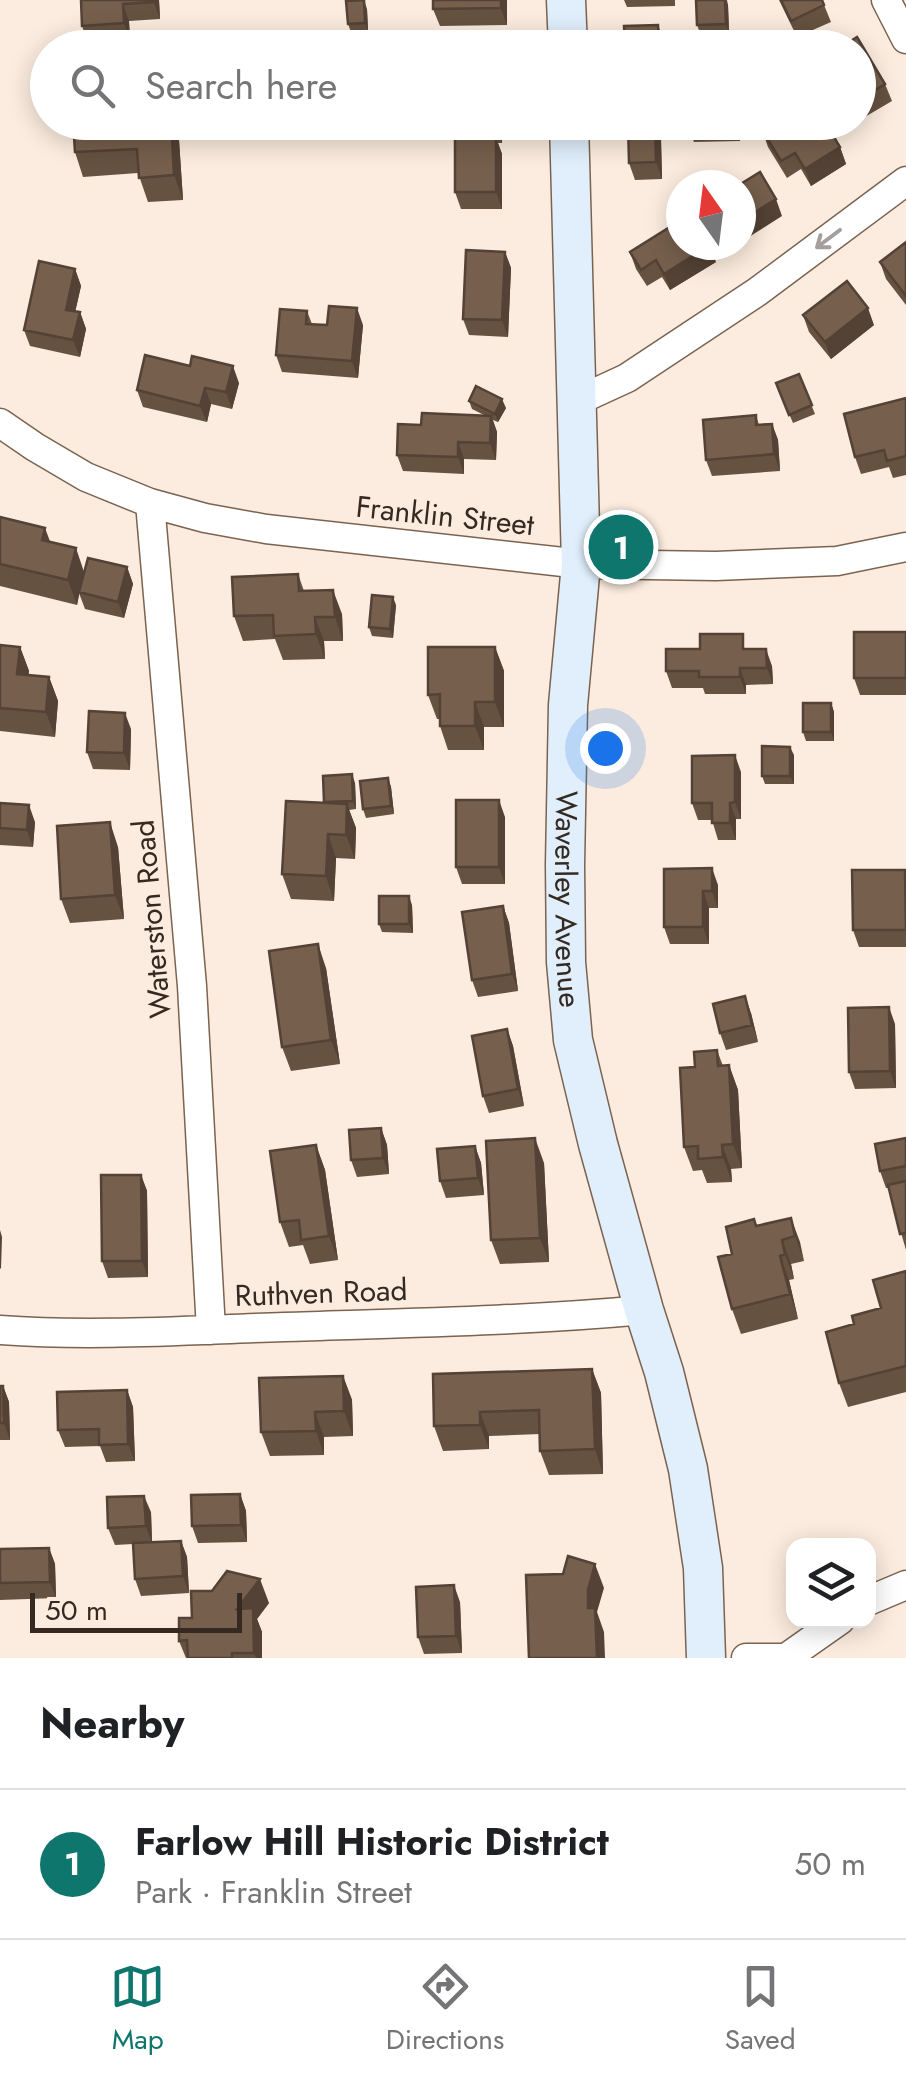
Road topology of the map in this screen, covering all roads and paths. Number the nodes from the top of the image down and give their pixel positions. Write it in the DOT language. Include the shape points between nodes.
graph roads {
  1 [pos="566,0"];
  2 [pos="886,0"];
  3 [pos="567,30"];
  4 [pos="906,39"];
  5 [pos="570,140"];
  6 [pos="906,182"];
  7 [pos="576,402"];
  8 [pos="0,422"];
  9 [pos="150,503"];
  10 [pos="906,547"];
  11 [pos="581,564"];
  12 [pos="644,1310"];
  13 [pos="0,1330"];
  14 [pos="211,1330"];
  15 [pos="906,1584"];
  16 [pos="876,1597"];
  17 [pos="829,1628"];
  18 [pos="706,1658"];
  19 [pos="746,1658"];
  20 [pos="786,1658"];
  1 -- 3 [label="street"];
  2 -- 4 [label="street"];
  5 -- 7 [label="street, Waverley Avenue"];
  6 -- 7 [label="street, one-way" via="756,292 626,378"];
  7 -- 11 [label="street, Waverley Avenue"];
  8 -- 9 [label="street, Franklin Street" via="86,477"];
  9 -- 11 [label="street, Franklin Street" via="266,529"];
  9 -- 14 [label="street, Waterston Road" via="192,986"];
  10 -- 11 [label="street, Franklin Street" via="836,561"];
  11 -- 12 [label="street, Waverley Avenue" via="568,705 566,962 573,1040"];
  12 -- 14 [label="street, Ruthven Road"];
  12 -- 18 [label="street, Waverley Avenue" via="688,1469"];
  13 -- 14 [label="street, Ruthven Road"];
  15 -- 16 [label="street"];
  17 -- 20 [label="street"];
  19 -- 20 [label="street"];
}
